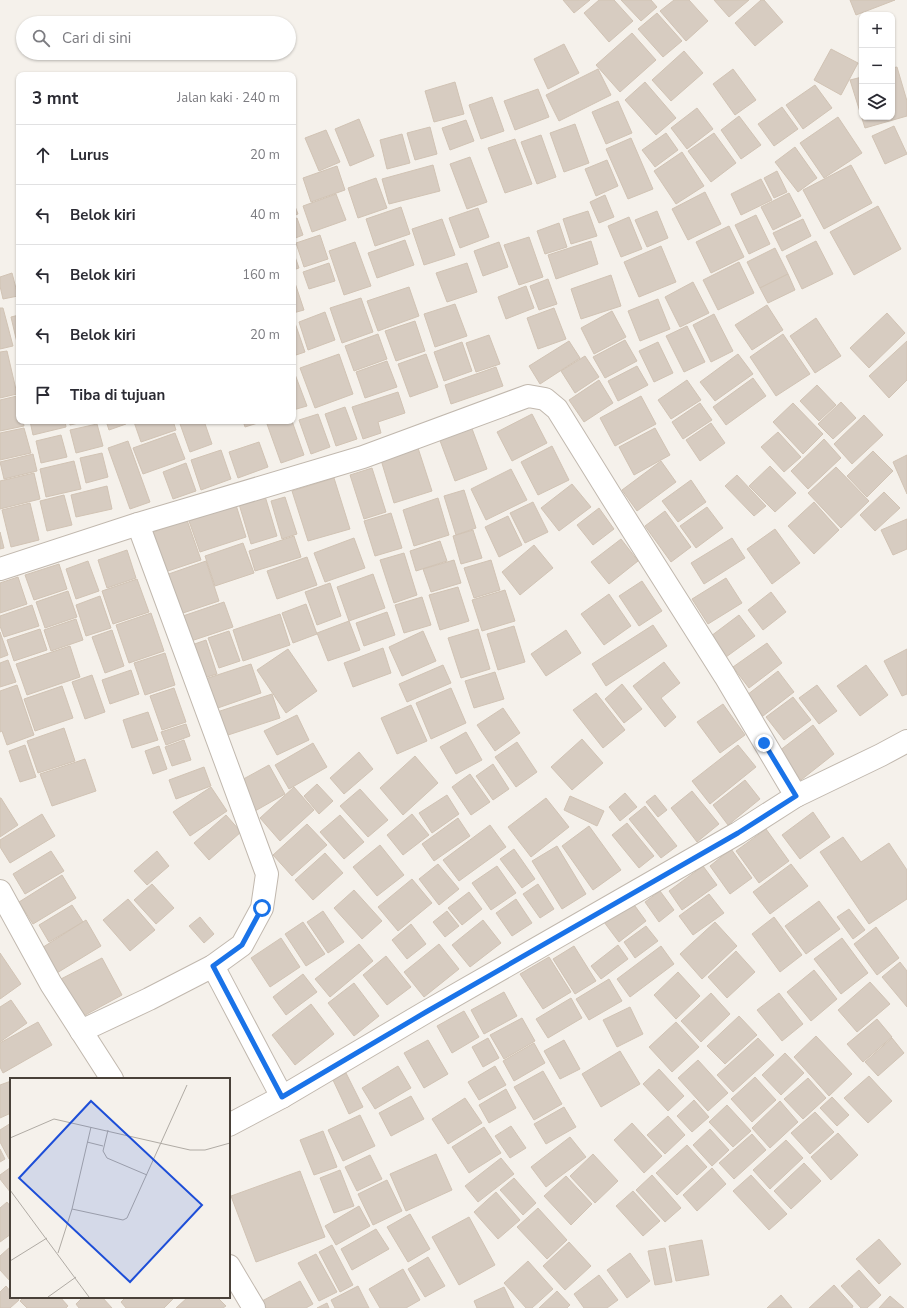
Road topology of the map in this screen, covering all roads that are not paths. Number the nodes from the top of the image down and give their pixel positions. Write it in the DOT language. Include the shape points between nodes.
graph roads {
  1 [pos="138,524"];
  2 [pos="0,569"];
  3 [pos="907,741"];
  4 [pos="796,796"];
  5 [pos="0,891"];
  6 [pos="213,966"];
  7 [pos="81,1031"];
  8 [pos="111,1078"];
  9 [pos="282,1097"];
  10 [pos="230,1124"];
  11 [pos="230,1268"];
  12 [pos="254,1308"];
  1 -- 2 [label="street"];
  1 -- 4 [label="street" via="363,457 528,396 545,399 558,409 725,676"];
  1 -- 6 [label="street" via="267,874 262,908 242,945"];
  3 -- 4 [label="street"];
  4 -- 9 [label="street" via="738,833"];
  5 -- 7 [label="street" via="51,984"];
  6 -- 7 [label="street"];
  6 -- 9 [label="street"];
  7 -- 8 [label="street"];
  9 -- 10 [label="street"];
  11 -- 12 [label="street"];
}
